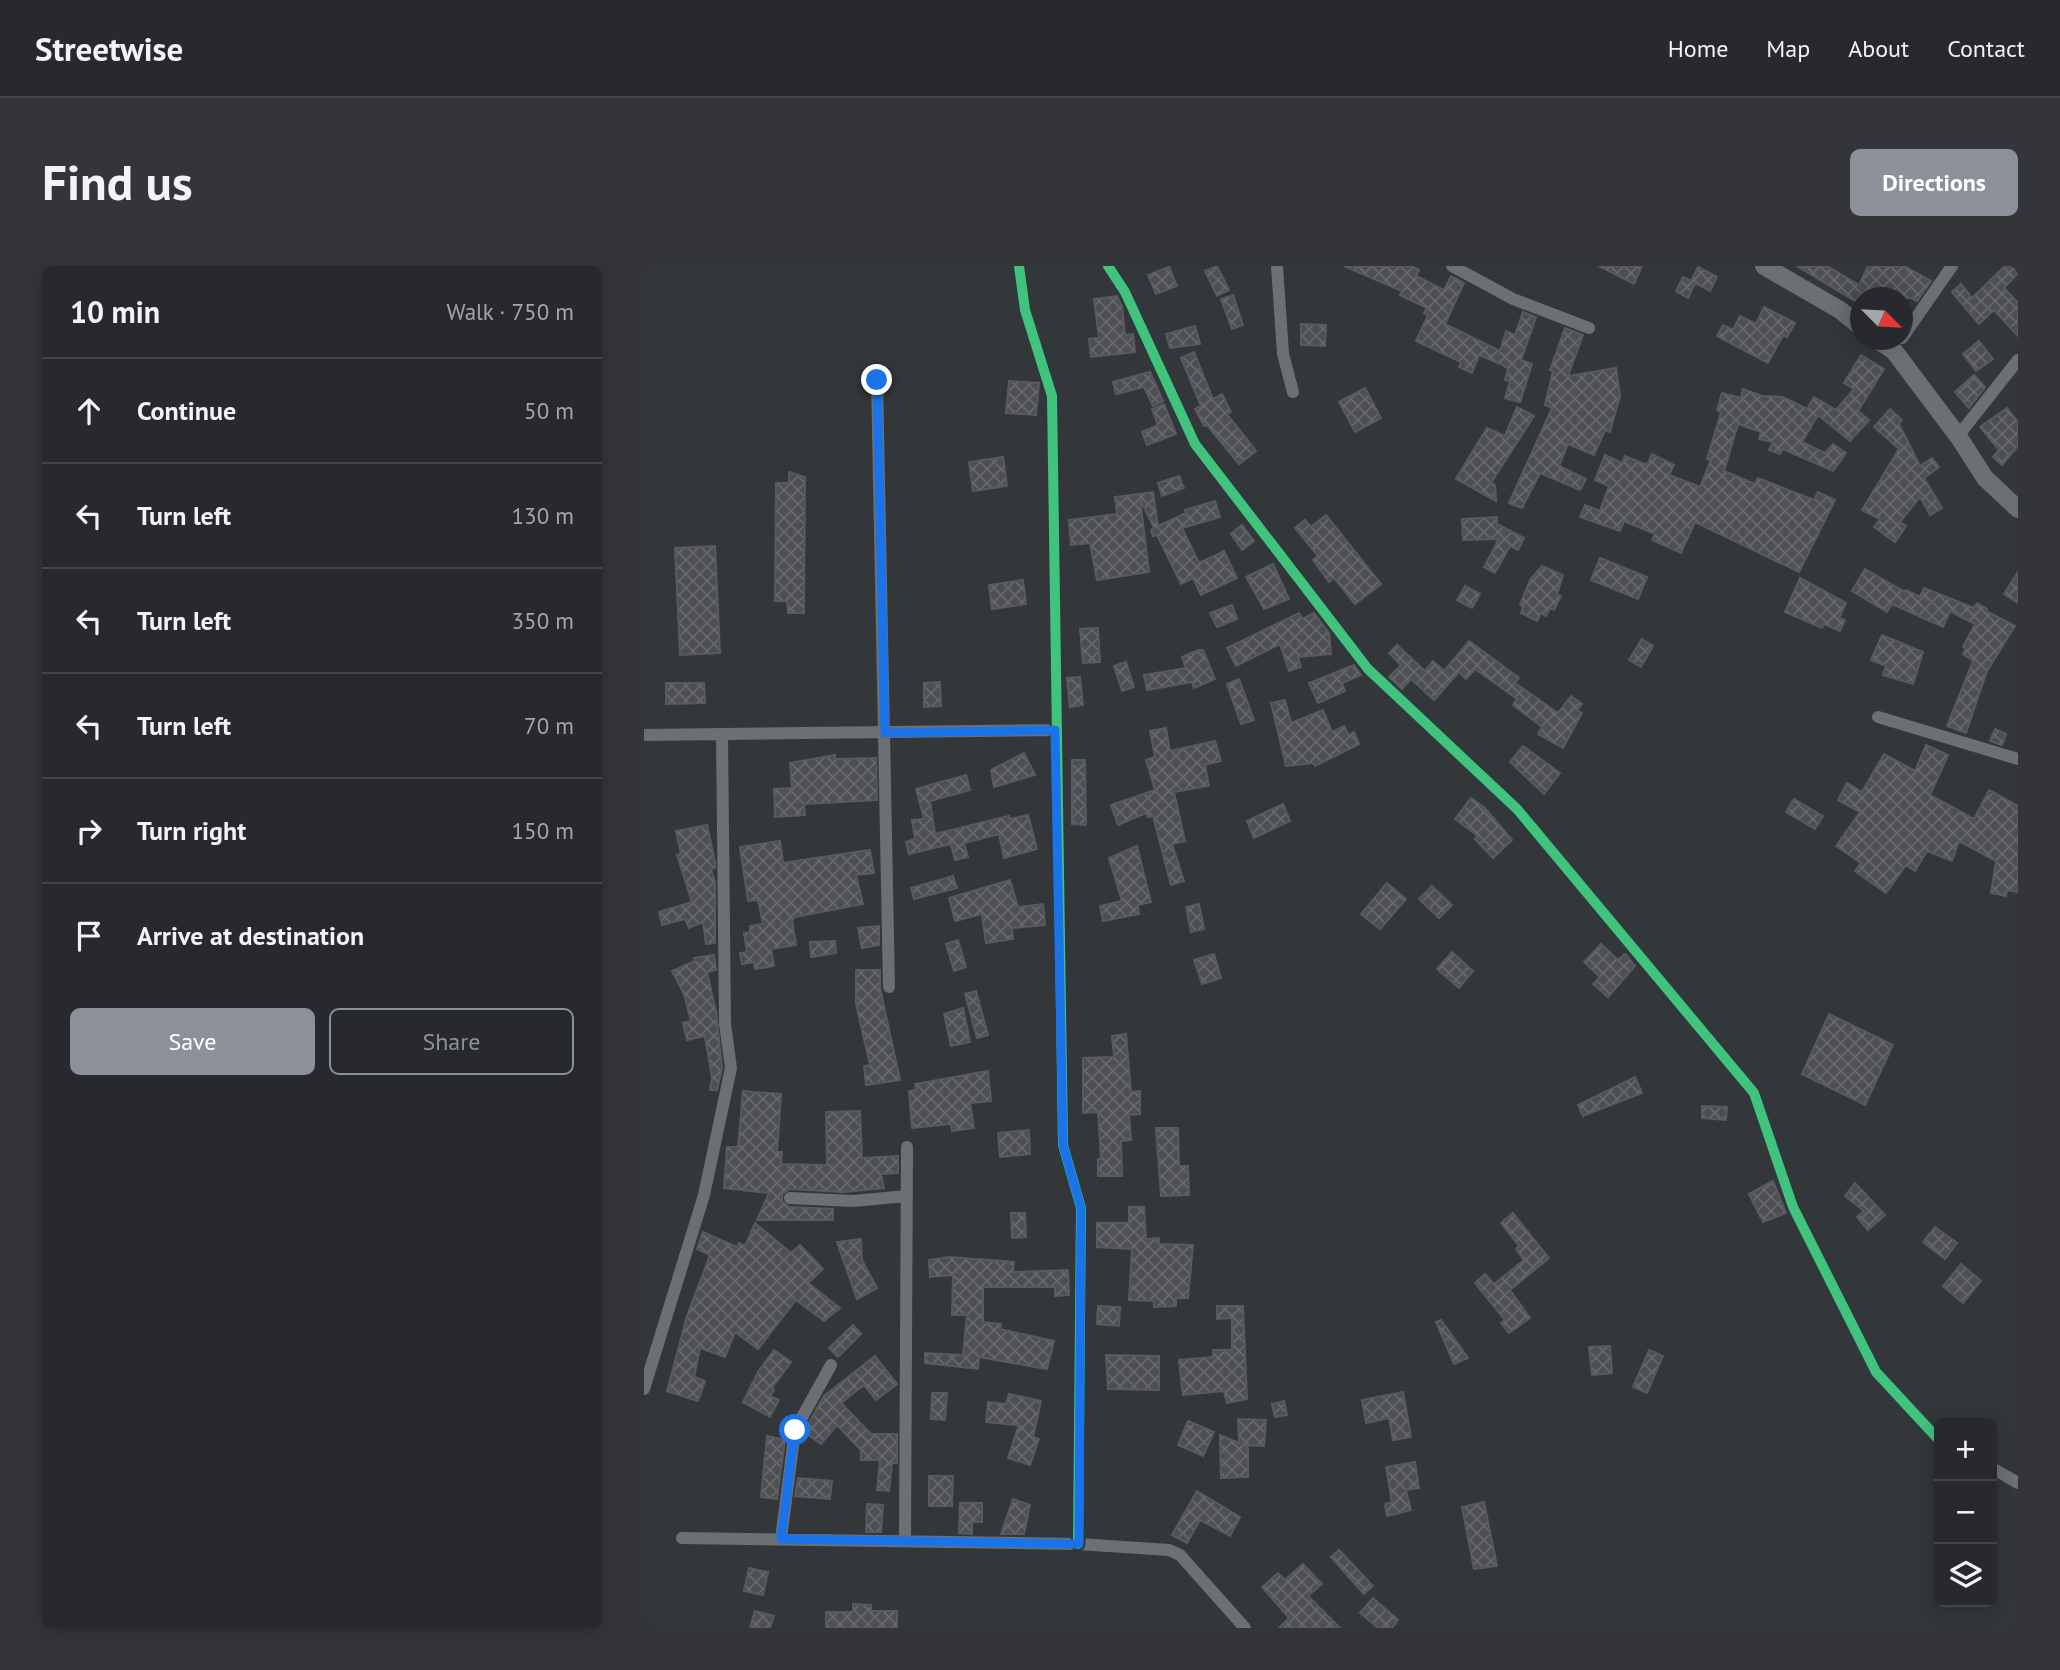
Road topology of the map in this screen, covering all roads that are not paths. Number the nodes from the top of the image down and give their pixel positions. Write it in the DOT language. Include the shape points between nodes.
graph roads {
  1 [pos="1019,266"];
  2 [pos="1108,266"];
  3 [pos="1277,266"];
  4 [pos="1452,266"];
  5 [pos="1764,266"];
  6 [pos="1952,266"];
  7 [pos="1850,318"];
  8 [pos="1913,323"];
  9 [pos="1589,328"];
  10 [pos="1903,350"];
  11 [pos="2018,360"];
  12 [pos="877,380"];
  13 [pos="1293,392"];
  14 [pos="1958,436"];
  15 [pos="2018,509"];
  16 [pos="1878,717"];
  17 [pos="1055,730"];
  18 [pos="885,733"];
  19 [pos="722,734"];
  20 [pos="644,735"];
  21 [pos="2018,759"];
  22 [pos="889,986"];
  23 [pos="907,1147"];
  24 [pos="907,1196"];
  25 [pos="790,1198"];
  26 [pos="831,1365"];
  27 [pos="644,1389"];
  28 [pos="1934,1435"];
  29 [pos="1997,1471"];
  30 [pos="2018,1483"];
  31 [pos="682,1538"];
  32 [pos="781,1539"];
  33 [pos="905,1541"];
  34 [pos="1079,1544"];
  35 [pos="1245,1628"];
  1 -- 17 [label="street" via="1025,310 1052,396"];
  2 -- 28 [label="street" via="1125,292 1195,444 1368,669 1517,809 1754,1093 1794,1207 1876,1372"];
  3 -- 13 [label="street" via="1283,355"];
  4 -- 9 [label="street" via="1513,299"];
  5 -- 7 [label="main road"];
  6 -- 8 [label="street"];
  10 -- 14 [label="main road"];
  11 -- 14 [label="street"];
  12 -- 18 [label="street"];
  14 -- 15 [label="main road" via="1985,478"];
  16 -- 21 [label="street"];
  17 -- 18 [label="street"];
  17 -- 34 [label="street" via="1063,1145 1081,1208"];
  18 -- 19 [label="street"];
  18 -- 22 [label="street"];
  19 -- 20 [label="street"];
  19 -- 27 [label="street" via="725,1024 731,1068 704,1195"];
  23 -- 24 [label="street"];
  24 -- 25 [label="street" via="853,1201"];
  24 -- 33 [label="street"];
  26 -- 32 [label="street" via="795,1430"];
  29 -- 30 [label="street"];
  31 -- 32 [label="street"];
  32 -- 33 [label="street"];
  33 -- 34 [label="street"];
  34 -- 35 [label="street" via="1169,1550 1180,1555"];
}
